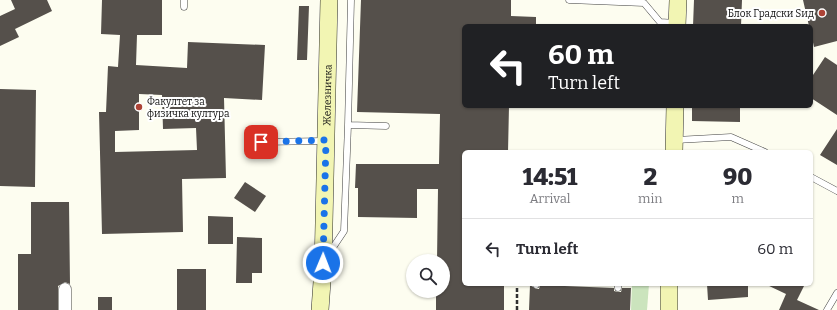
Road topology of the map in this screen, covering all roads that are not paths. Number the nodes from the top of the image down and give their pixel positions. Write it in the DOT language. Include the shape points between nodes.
graph roads {
  1 [pos="329,0"];
  2 [pos="351,0"];
  3 [pos="569,0"];
  4 [pos="678,0"];
  5 [pos="677,24"];
  6 [pos="675,108"];
  7 [pos="348,126"];
  8 [pos="386,126"];
  9 [pos="326,140"];
  10 [pos="261,142"];
  11 [pos="674,146"];
  12 [pos="760,150"];
  13 [pos="813,178"];
  14 [pos="837,191"];
  15 [pos="323,263"];
  16 [pos="669,286"];
  17 [pos="65,289"];
  18 [pos="837,293"];
  19 [pos="65,310"];
  20 [pos="320,310"];
  21 [pos="669,310"];
  22 [pos="827,310"];
  1 -- 9 [label="street, Железничка"];
  2 -- 7 [label="lane"];
  3 -- 5 [label="lane" via="644,3 660,22"];
  4 -- 5 [label="street"];
  6 -- 11 [label="street"];
  7 -- 8 [label="lane"];
  7 -- 15 [label="lane" via="344,231"];
  9 -- 10 [label="lane"];
  9 -- 15 [label="street, Железничка"];
  11 -- 12 [label="lane" via="731,137"];
  13 -- 14 [label="lane"];
  15 -- 20 [label="street, Железничка"];
  16 -- 21 [label="street"];
  17 -- 19 [label="street"];
  18 -- 22 [label="lane"];
}
